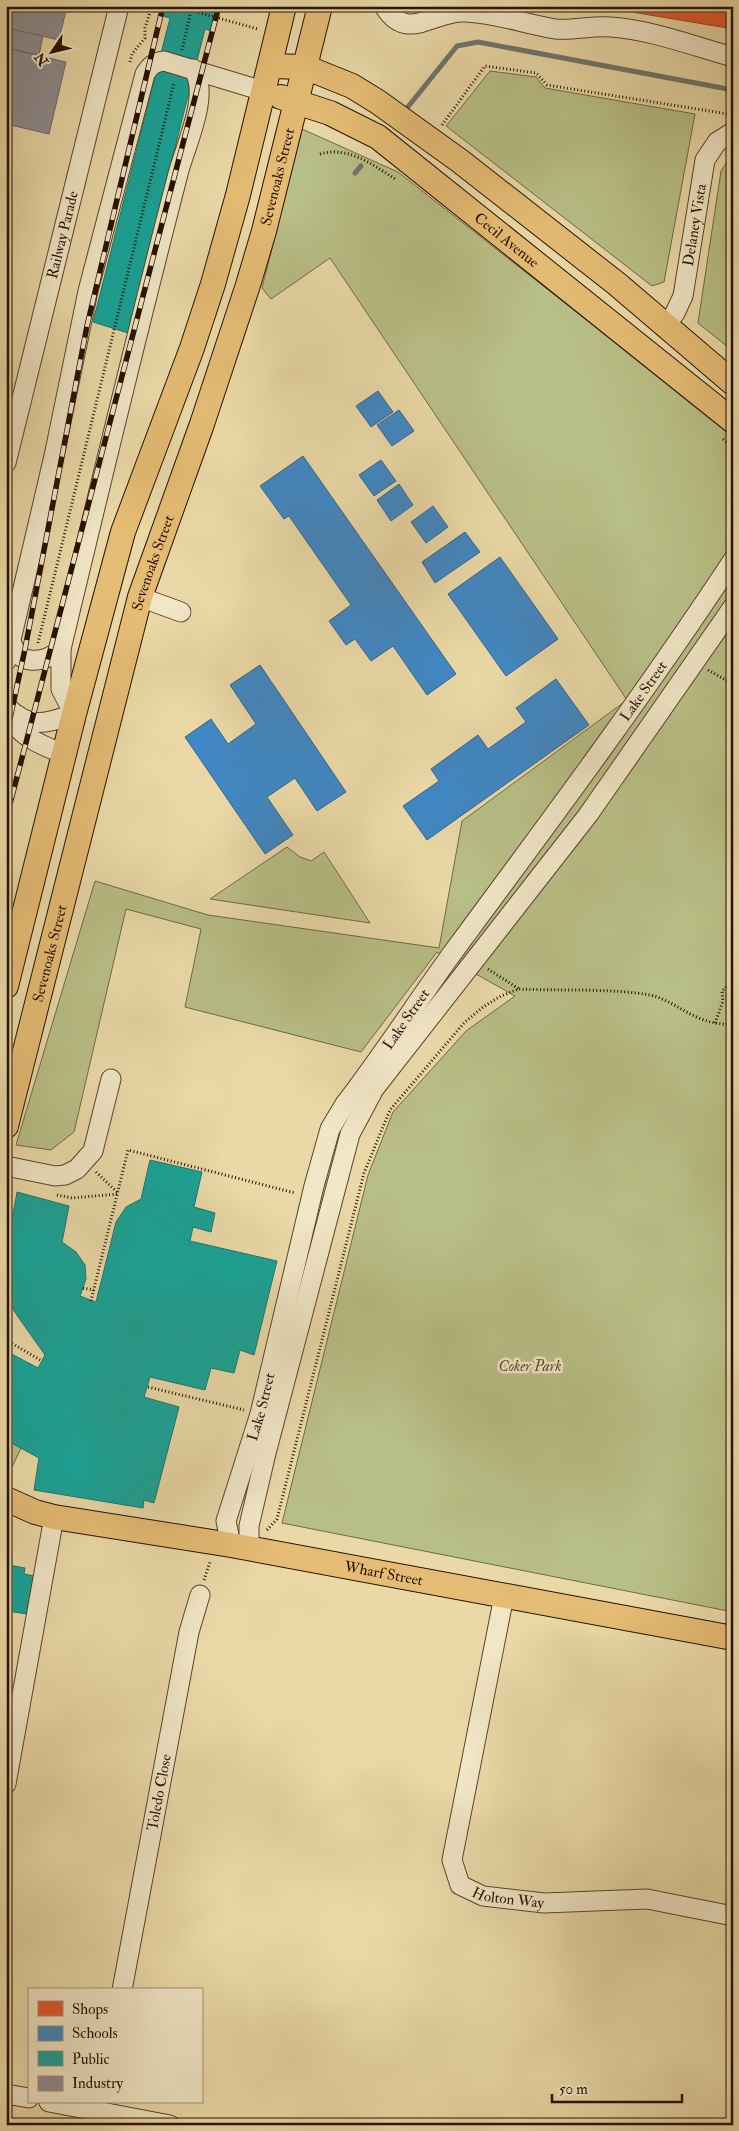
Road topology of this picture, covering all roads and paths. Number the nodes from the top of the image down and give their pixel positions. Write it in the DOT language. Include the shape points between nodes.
graph roads {
  1 [pos="120,6"];
  2 [pos="175,6"];
  3 [pos="284,6"];
  4 [pos="320,6"];
  5 [pos="384,6"];
  6 [pos="231,21"];
  7 [pos="733,57"];
  8 [pos="270,66"];
  9 [pos="305,67"];
  10 [pos="193,69"];
  11 [pos="263,91"];
  12 [pos="295,101"];
  13 [pos="731,126"];
  14 [pos="440,127"];
  15 [pos="320,154"];
  16 [pos="396,180"];
  17 [pos="665,327"];
  18 [pos="733,383"];
  19 [pos="725,427"];
  20 [pos="733,447"];
  21 [pos="6,463"];
  22 [pos="116,560"];
  23 [pos="733,560"];
  24 [pos="140,597"];
  25 [pos="733,607"];
  26 [pos="181,612"];
  27 [pos="11,640"];
  28 [pos="61,649"];
  29 [pos="6,661"];
  30 [pos="706,668"];
  31 [pos="733,684"];
  32 [pos="7,705"];
  33 [pos="74,714"];
  34 [pos="64,754"];
  35 [pos="94,774"];
  36 [pos="569,798"];
  37 [pos="593,819"];
  38 [pos="549,825"];
  39 [pos="573,844"];
  40 [pos="733,980"];
  41 [pos="6,986"];
  42 [pos="714,1023"];
  43 [pos="733,1025"];
  44 [pos="111,1079"];
  45 [pos="6,1126"];
  46 [pos="6,1166"];
  47 [pos="298,1194"];
  48 [pos="83,1288"];
  49 [pos="94,1290"];
  50 [pos="91,1301"];
  51 [pos="6,1340"];
  52 [pos="42,1361"];
  53 [pos="148,1387"];
  54 [pos="253,1412"];
  55 [pos="6,1499"];
  56 [pos="45,1514"];
  57 [pos="6,1517"];
  58 [pos="266,1530"];
  59 [pos="240,1547"];
  60 [pos="200,1595"];
  61 [pos="504,1596"];
  62 [pos="733,1638"];
  63 [pos="6,1784"];
  64 [pos="733,1916"];
  65 [pos="122,1988"];
  66 [pos="6,2094"];
  67 [pos="28,2098"];
  68 [pos="58,2104"];
  69 [pos="99,2113"];
  70 [pos="170,2125"];
  1 -- 21 [label="street, Railway Parade"];
  2 -- 6 [label="path"];
  3 -- 8 [label="main road"];
  4 -- 9 [label="main road, Sevenoaks Street"];
  5 -- 7 [label="street" via="390,16 404,24 465,12 557,29 611,27 659,36"];
  8 -- 9 [label="main road"];
  8 -- 11 [label="main road"];
  9 -- 12 [label="main road, Sevenoaks Street"];
  9 -- 17 [label="main road" via="352,86 386,107 460,161"];
  10 -- 11 [label="street"];
  10 -- 27 [label="street" via="164,61 150,66 145,74 88,292"];
  10 -- 28 [label="street" via="199,81 199,99 157,256"];
  11 -- 12 [label="main road, Cecil Avenue"];
  11 -- 22 [label="main road" via="213,284 123,532"];
  12 -- 19 [label="main road, Cecil Avenue" via="330,113 378,137"];
  12 -- 24 [label="main road, Sevenoaks Street" via="248,285"];
  13 -- 14 [label="path" via="728,114 546,85 536,73 484,66"];
  13 -- 17 [label="street, Delaney Vista" via="706,160 683,296"];
  15 -- 16 [label="path" via="341,151 362,159"];
  17 -- 18 [label="main road"];
  19 -- 20 [label="path"];
  22 -- 24 [label="main road" via="125,581"];
  22 -- 33 [label="main road"];
  23 -- 36 [label="street, Lake Street"];
  24 -- 26 [label="street"];
  24 -- 35 [label="main road, Sevenoaks Street"];
  25 -- 37 [label="street, Lake Street"];
  27 -- 28 [label="street" via="20,657 31,661 46,660"];
  27 -- 29 [label="street"];
  28 -- 33 [label="street" via="60,689"];
  30 -- 31 [label="path"];
  32 -- 33 [label="street" via="15,714 34,723"];
  32 -- 34 [label="street" via="11,719 23,733"];
  33 -- 34 [label="main road"];
  34 -- 35 [label="main road"];
  34 -- 41 [label="main road"];
  35 -- 45 [label="main road, Sevenoaks Street"];
  36 -- 37 [label="street"];
  36 -- 38 [label="street, Lake Street"];
  37 -- 39 [label="street, Lake Street"];
  38 -- 39 [label="street"];
  38 -- 59 [label="street, Lake Street" via="458,946 330,1129 260,1414 226,1521"];
  39 -- 59 [label="street, Lake Street" via="374,1089 350,1134 249,1526"];
  40 -- 42 [label="path" via="722,991 723,1001"];
  42 -- 43 [label="path"];
  42 -- 58 [label="path" via="652,996 519,990 483,1007 453,1034 390,1110 364,1174 278,1519"];
  44 -- 46 [label="street" via="93,1151 77,1169 55,1176"];
  47 -- 49 [label="path" via="128,1150"];
  48 -- 49 [label="path"];
  49 -- 50 [label="path"];
  51 -- 52 [label="path"];
  53 -- 54 [label="path"];
  55 -- 56 [label="main road, Wharf Street"];
  56 -- 57 [label="main road, Wharf Street"];
  56 -- 59 [label="main road, Wharf Street"];
  56 -- 63 [label="street"];
  59 -- 61 [label="main road, Wharf Street"];
  60 -- 65 [label="street, Toledo Close" via="189,1632"];
  61 -- 62 [label="main road, Wharf Street"];
  61 -- 64 [label="street, Holton Way" via="452,1860 460,1885 483,1896 544,1903 647,1899"];
  66 -- 67 [label="street"];
  68 -- 69 [label="street"];
  69 -- 70 [label="street"];
}
